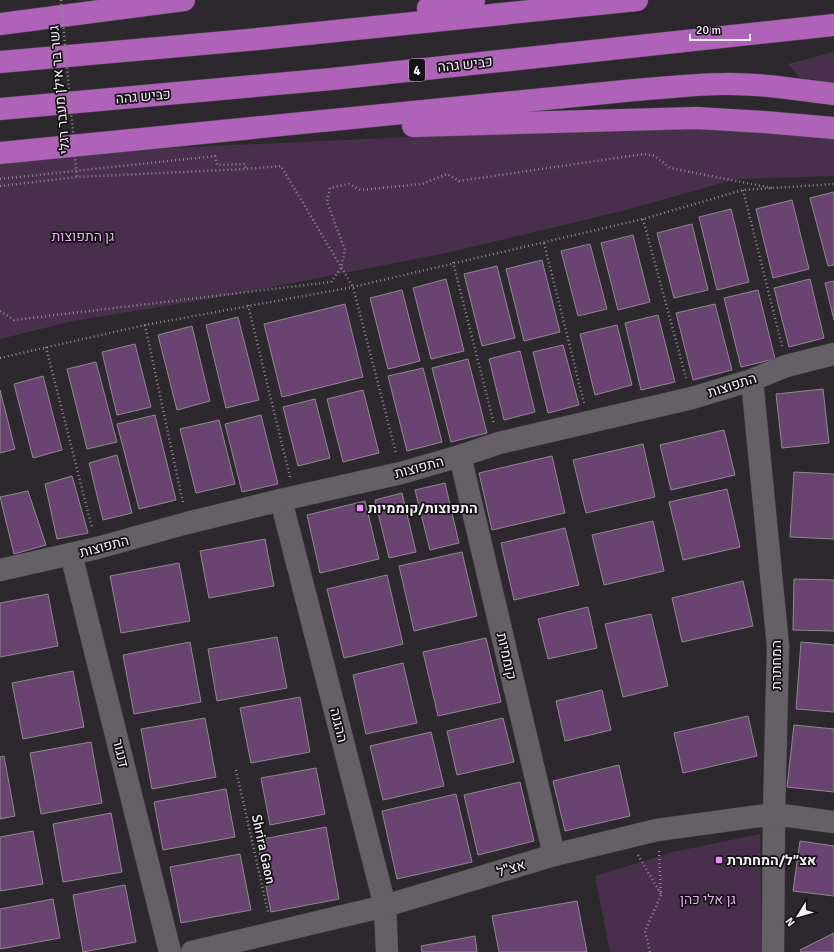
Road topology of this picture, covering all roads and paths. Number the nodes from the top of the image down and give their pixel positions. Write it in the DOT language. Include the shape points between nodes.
graph roads {
  1 [pos="61,0"];
  2 [pos="184,0"];
  3 [pos="474,0"];
  4 [pos="637,0"];
  5 [pos="0,24"];
  6 [pos="834,25"];
  7 [pos="258,39"];
  8 [pos="0,62"];
  9 [pos="834,94"];
  10 [pos="0,109"];
  11 [pos="826,127"];
  12 [pos="240,130"];
  13 [pos="0,153"];
  14 [pos="246,169"];
  15 [pos="77,177"];
  16 [pos="0,179"];
  17 [pos="834,184"];
  18 [pos="0,186"];
  19 [pos="772,188"];
  20 [pos="743,190"];
  21 [pos="643,219"];
  22 [pos="544,243"];
  23 [pos="453,262"];
  24 [pos="342,268"];
  25 [pos="353,287"];
  26 [pos="248,305"];
  27 [pos="0,312"];
  28 [pos="145,325"];
  29 [pos="46,347"];
  30 [pos="834,354"];
  31 [pos="0,358"];
  32 [pos="786,366"];
  33 [pos="752,380"];
  34 [pos="692,398"];
  35 [pos="589,423"];
  36 [pos="499,444"];
  37 [pos="460,456"];
  38 [pos="401,473"];
  39 [pos="288,498"];
  40 [pos="187,523"];
  41 [pos="97,548"];
  42 [pos="71,554"];
  43 [pos="0,570"];
  44 [pos="236,770"];
  45 [pos="774,814"];
  46 [pos="834,822"];
  47 [pos="658,830"];
  48 [pos="627,838"];
  49 [pos="554,855"];
  50 [pos="661,894"];
  51 [pos="385,906"];
  52 [pos="272,933"];
  53 [pos="170,952"];
  54 [pos="192,952"];
  55 [pos="387,952"];
  56 [pos="650,952"];
  57 [pos="773,952"];
  1 -- 15 [label="path, גשר בר אילן מעבר רגלי, bridge"];
  2 -- 5 [label="highway"];
  3 -- 7 [label="highway"];
  4 -- 7 [label="highway"];
  6 -- 10 [label="highway, כביש גהה / 4" via="332,79"];
  7 -- 8 [label="highway"];
  9 -- 12 [label="highway" via="757,85 699,85"];
  11 -- 12 [label="highway" via="696,118"];
  12 -- 13 [label="highway"];
  14 -- 15 [label="path"];
  14 -- 16 [label="path" via="245,164 217,165 215,156"];
  14 -- 24 [label="path" via="281,166"];
  15 -- 18 [label="path"];
  17 -- 19 [label="path"];
  19 -- 20 [label="path"];
  19 -- 24 [label="path" via="670,168 655,156 644,154 459,181 447,174 422,184 361,190 349,184 330,188 327,202 344,250"];
  20 -- 21 [label="path"];
  20 -- 32 [label="path"];
  21 -- 22 [label="path"];
  21 -- 34 [label="path"];
  22 -- 23 [label="path"];
  22 -- 35 [label="path"];
  23 -- 25 [label="path"];
  23 -- 36 [label="path"];
  24 -- 25 [label="path"];
  24 -- 27 [label="path" via="331,282 14,320"];
  25 -- 26 [label="path"];
  25 -- 38 [label="path"];
  26 -- 28 [label="path"];
  26 -- 39 [label="path"];
  28 -- 29 [label="path"];
  28 -- 40 [label="path"];
  29 -- 31 [label="path"];
  29 -- 41 [label="path"];
  30 -- 32 [label="street, התפוצות"];
  32 -- 33 [label="street, התפוצות"];
  33 -- 34 [label="street, התפוצות"];
  33 -- 45 [label="street, המחתרת" via="778,646"];
  34 -- 35 [label="street, התפוצות"];
  35 -- 36 [label="street, התפוצות"];
  36 -- 37 [label="street, התפוצות"];
  37 -- 38 [label="street, התפוצות"];
  37 -- 49 [label="street, קוממיות"];
  38 -- 39 [label="street, התפוצות"];
  39 -- 40 [label="street, התפוצות"];
  39 -- 51 [label="street, ההגנה"];
  40 -- 41 [label="street, התפוצות"];
  41 -- 42 [label="street, התפוצות"];
  42 -- 43 [label="street, התפוצות"];
  42 -- 53 [label="street, דנגור"];
  44 -- 52 [label="path, Shrira Gaon"];
  45 -- 46 [label="street, אצ\"ל"];
  45 -- 47 [label="street, אצ\"ל"];
  45 -- 57 [label="street, המחתרת"];
  47 -- 48 [label="street, אצ\"ל"];
  47 -- 50 [label="path"];
  48 -- 49 [label="street, אצ\"ל"];
  48 -- 50 [label="path"];
  49 -- 51 [label="street, אצ\"ל"];
  50 -- 56 [label="path" via="645,931"];
  51 -- 52 [label="street, אצ\"ל"];
  51 -- 55 [label="street, ההגנה"];
  52 -- 54 [label="street, אצ\"ל"];
}
